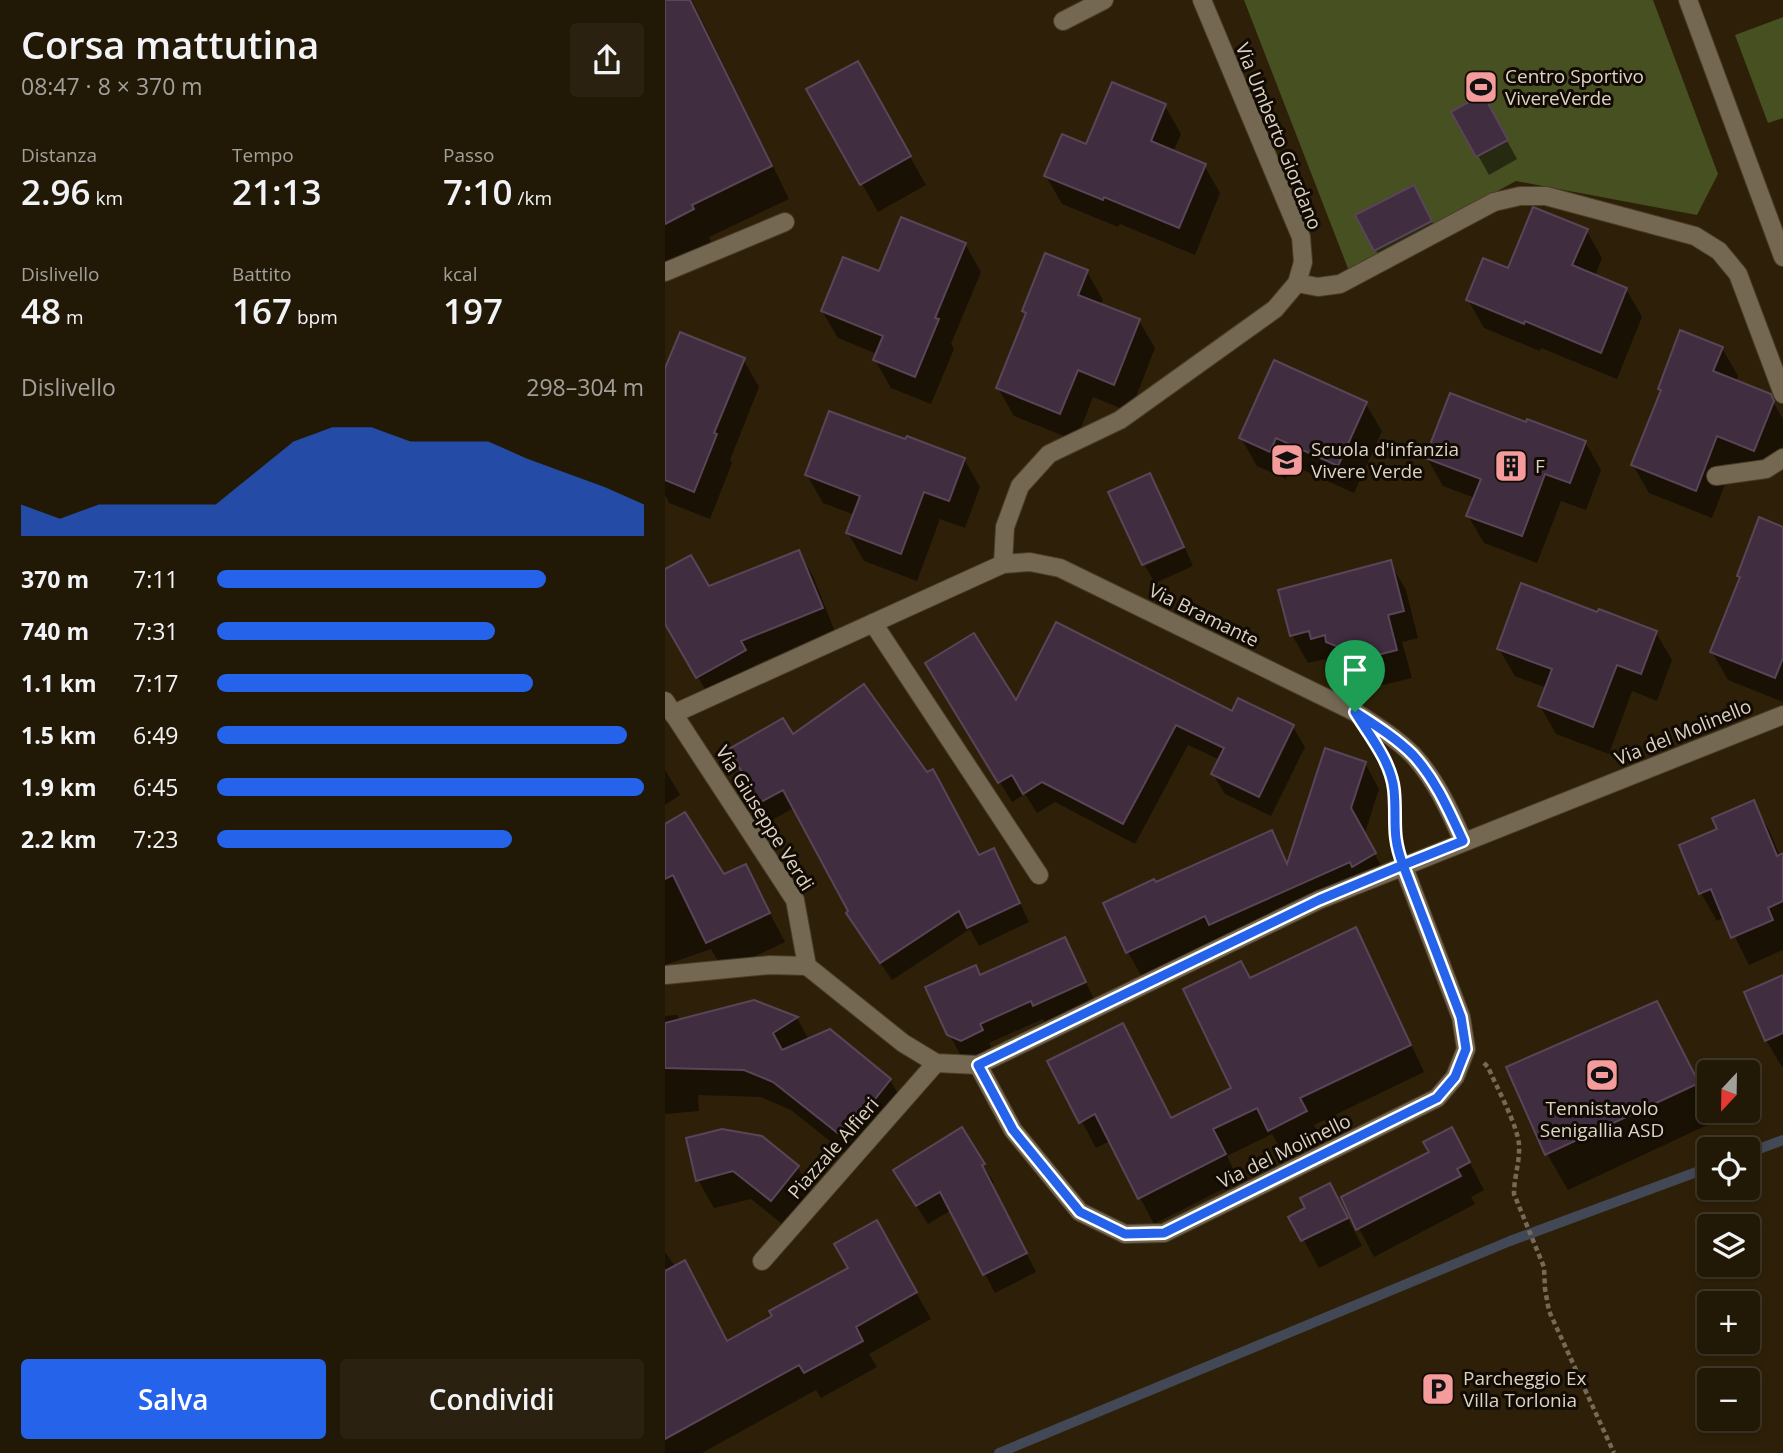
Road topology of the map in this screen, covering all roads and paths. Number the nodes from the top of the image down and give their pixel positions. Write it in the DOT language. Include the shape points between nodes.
graph roads {
  1 [pos="1104,0"];
  2 [pos="1202,0"];
  3 [pos="1688,0"];
  4 [pos="1063,20"];
  5 [pos="785,222"];
  6 [pos="1783,257"];
  7 [pos="665,272"];
  8 [pos="1297,283"];
  9 [pos="1783,394"];
  10 [pos="1783,458"];
  11 [pos="1716,476"];
  12 [pos="1003,564"];
  13 [pos="873,623"];
  14 [pos="669,708"];
  15 [pos="1783,715"];
  16 [pos="1381,754"];
  17 [pos="1463,841"];
  18 [pos="1403,865"];
  19 [pos="1039,875"];
  20 [pos="807,966"];
  21 [pos="665,975"];
  22 [pos="1466,1049"];
  23 [pos="936,1063"];
  24 [pos="978,1065"];
  25 [pos="762,1261"];
  26 [pos="1614,1453"];
  1 -- 4 [label="street"];
  2 -- 8 [label="street, Via Umberto Giordano" via="1301,237 1303,262"];
  3 -- 6 [label="street"];
  5 -- 7 [label="street"];
  8 -- 9 [label="street" via="1340,284 1494,202 1546,197 1695,236 1719,251 1738,274"];
  8 -- 12 [label="street" via="1275,309 1120,420 1049,454 1020,486 1005,527"];
  10 -- 11 [label="street" via="1766,469"];
  12 -- 13 [label="street, Via Bramante"];
  12 -- 17 [label="street, Via Bramante" via="1030,562 1060,568 1355,712 1413,756 1442,794"];
  13 -- 14 [label="street, Via Bramante"];
  13 -- 19 [label="street"];
  14 -- 20 [label="street, Via Giuseppe Verdi" via="795,900"];
  15 -- 17 [label="street, Via del Molinello"];
  16 -- 18 [label="path" via="1394,788 1394,835"];
  17 -- 18 [label="street, Via del Molinello"];
  18 -- 22 [label="street" via="1461,1017"];
  18 -- 24 [label="street, Via del Molinello" via="1319,900"];
  20 -- 21 [label="street"];
  20 -- 23 [label="street" via="903,1043"];
  22 -- 24 [label="street, Via del Molinello" via="1455,1077 1437,1098 1164,1233 1125,1234 1080,1212 1013,1130"];
  22 -- 26 [label="path" via="1488,1067 1519,1140 1514,1194 1544,1267 1549,1311"];
  23 -- 24 [label="street, Via del Molinello"];
  23 -- 25 [label="street, Piazzale Alfieri"];
}
